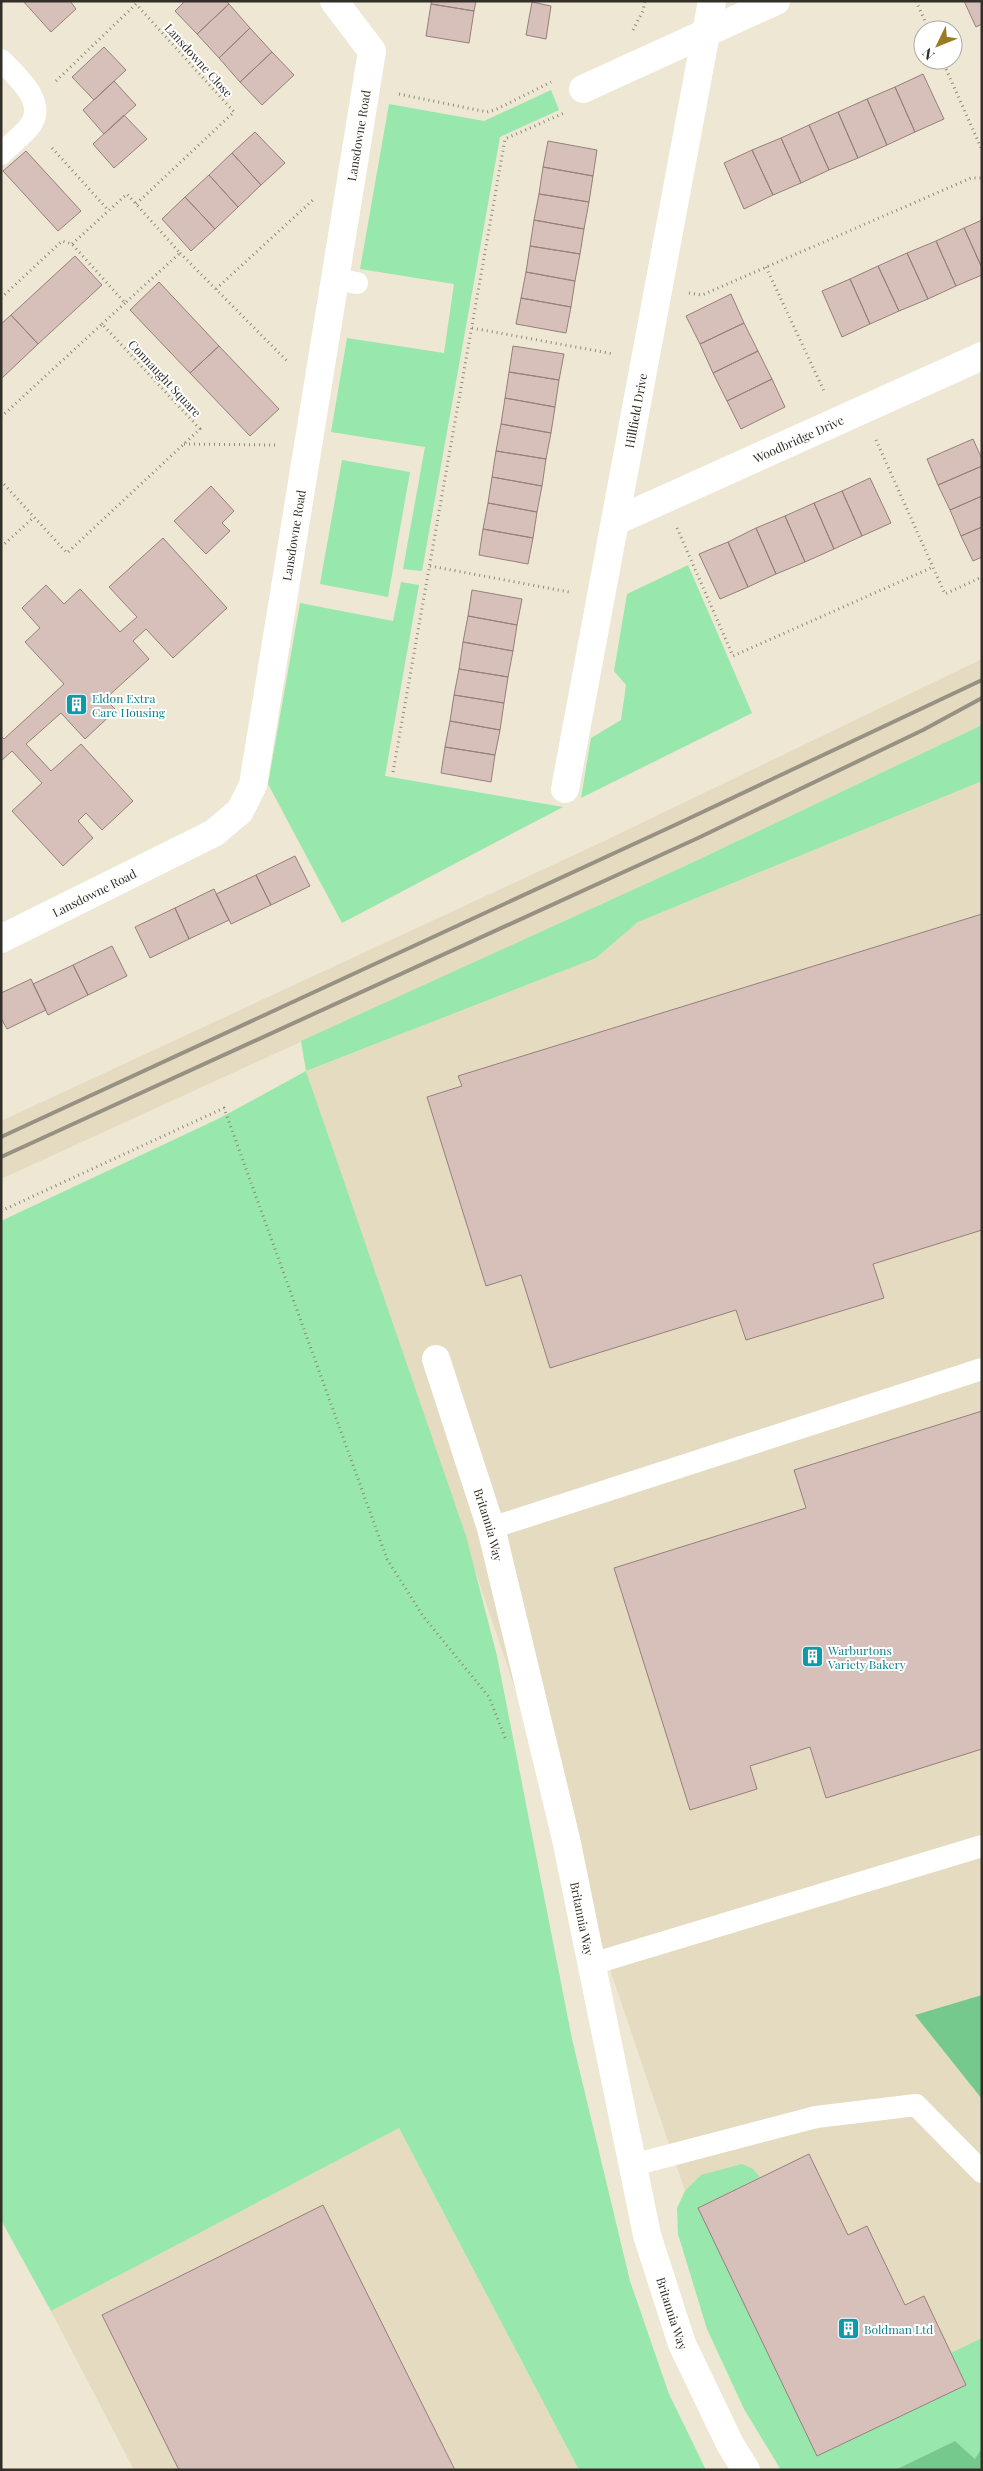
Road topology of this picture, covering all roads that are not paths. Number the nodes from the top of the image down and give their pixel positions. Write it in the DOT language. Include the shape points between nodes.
graph roads {
  1 [pos="334,1"];
  2 [pos="712,1"];
  3 [pos="776,1"];
  4 [pos="708,32"];
  5 [pos="1,60"];
  6 [pos="583,89"];
  7 [pos="1,154"];
  8 [pos="982,356"];
  9 [pos="616,521"];
  10 [pos="565,789"];
  11 [pos="1,939"];
  12 [pos="436,1360"];
  13 [pos="982,1369"];
  14 [pos="491,1528"];
  15 [pos="982,1846"];
  16 [pos="592,1964"];
  17 [pos="633,2165"];
  18 [pos="982,2172"];
  19 [pos="746,2470"];
  1 -- 11 [label="street, Lansdowne Road" via="372,51 349,194 346,281 317,392 253,785 240,811 214,833"];
  2 -- 4 [label="street, Hillfield Drive"];
  3 -- 4 [label="street"];
  4 -- 6 [label="street"];
  4 -- 9 [label="street, Hillfield Drive"];
  5 -- 7 [label="lane" via="32,94 35,109 31,125"];
  8 -- 9 [label="street, Woodbridge Drive"];
  9 -- 10 [label="street, Hillfield Drive"];
  12 -- 14 [label="street, Britannia Way"];
  13 -- 14 [label="lane"];
  14 -- 16 [label="street, Britannia Way" via="566,1839"];
  15 -- 16 [label="lane"];
  16 -- 17 [label="street, Britannia Way"];
  17 -- 18 [label="lane" via="816,2117 916,2105"];
  17 -- 19 [label="street, Britannia Way" via="647,2235 682,2344"];
}
